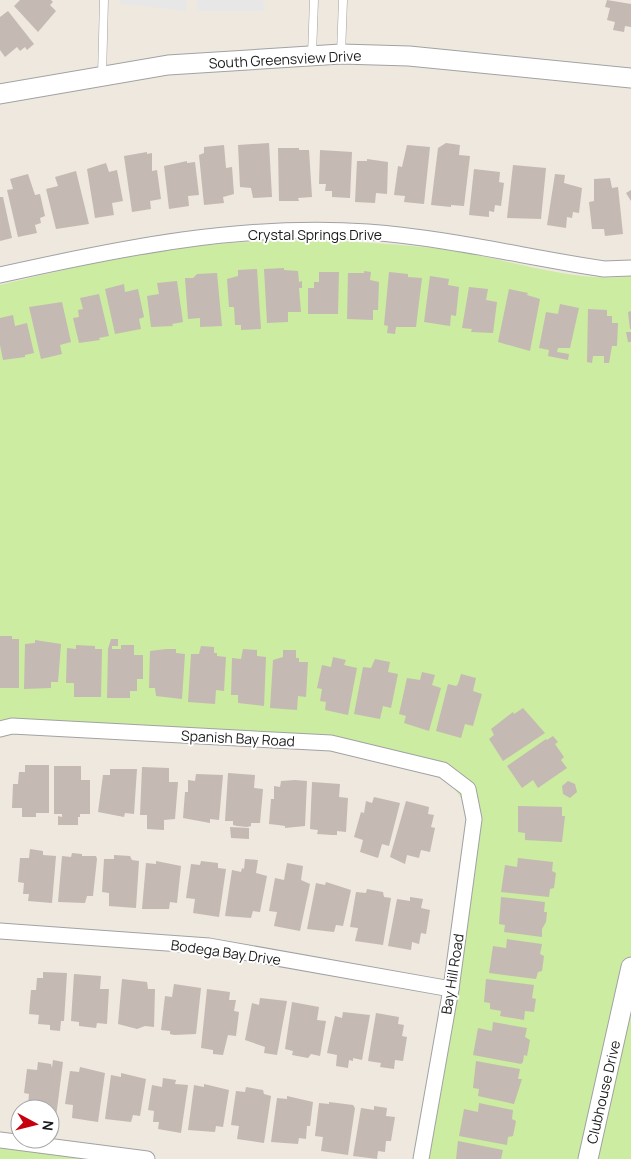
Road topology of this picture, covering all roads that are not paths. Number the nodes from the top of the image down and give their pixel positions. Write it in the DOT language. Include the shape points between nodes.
graph roads {
  1 [pos="104,0"];
  2 [pos="314,0"];
  3 [pos="343,0"];
  4 [pos="341,54"];
  5 [pos="312,56"];
  6 [pos="102,76"];
  7 [pos="631,78"];
  8 [pos="0,94"];
  9 [pos="631,268"];
  10 [pos="0,275"];
  11 [pos="0,729"];
  12 [pos="468,789"];
  13 [pos="0,931"];
  14 [pos="631,967"];
  15 [pos="451,989"];
  16 [pos="0,1140"];
  17 [pos="592,1158"];
  18 [pos="147,1159"];
  19 [pos="421,1159"];
  1 -- 6 [label="lane"];
  2 -- 5 [label="lane"];
  3 -- 4 [label="lane"];
  4 -- 5 [label="street, South Greensview Drive"];
  4 -- 7 [label="street, South Greensview Drive" via="409,56"];
  5 -- 6 [label="street, South Greensview Drive" via="168,65"];
  6 -- 8 [label="street, South Greensview Drive"];
  9 -- 10 [label="street, Crystal Springs Drive" via="604,269 430,238 366,232 289,232 245,233 108,250"];
  11 -- 12 [label="street, Spanish Bay Road" via="12,726 331,743 443,770"];
  12 -- 15 [label="street, Bay Hill Road" via="474,819"];
  13 -- 15 [label="street, Bodega Bay Drive" via="209,946"];
  14 -- 17 [label="street, Clubhouse Drive"];
  15 -- 19 [label="street, Bay Hill Road"];
  16 -- 18 [label="street"];
}
